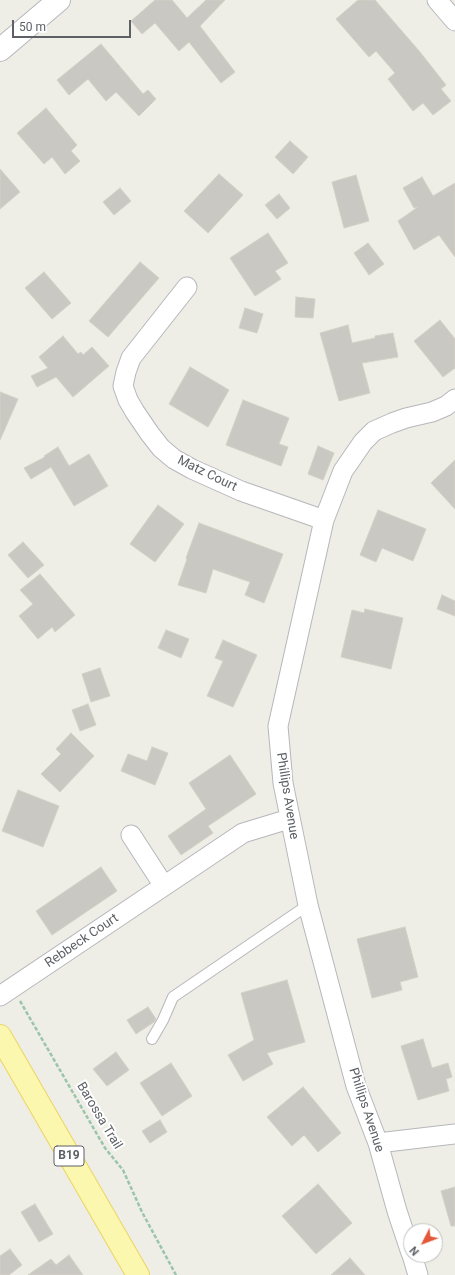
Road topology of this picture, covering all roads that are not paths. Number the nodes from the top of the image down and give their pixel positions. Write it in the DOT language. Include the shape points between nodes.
graph roads {
  1 [pos="59,0"];
  2 [pos="437,0"];
  3 [pos="455,21"];
  4 [pos="0,50"];
  5 [pos="187,287"];
  6 [pos="455,399"];
  7 [pos="324,520"];
  8 [pos="289,819"];
  9 [pos="131,835"];
  10 [pos="164,886"];
  11 [pos="308,905"];
  12 [pos="6,992"];
  13 [pos="0,1036"];
  14 [pos="152,1039"];
  15 [pos="455,1134"];
  16 [pos="378,1143"];
  17 [pos="403,1229"];
  18 [pos="414,1263"];
  19 [pos="138,1275"];
  20 [pos="418,1275"];
  1 -- 4 [label="street"];
  2 -- 3 [label="street"];
  5 -- 7 [label="street, Matz Court" via="131,358 123,386 135,412 161,448 192,470 241,491"];
  6 -- 7 [label="street, Phillips Avenue" via="432,412 392,422 374,431 343,471"];
  7 -- 8 [label="street, Phillips Avenue" via="278,726"];
  8 -- 10 [label="street, Rebbeck Court" via="243,833"];
  8 -- 11 [label="street, Phillips Avenue"];
  9 -- 10 [label="street"];
  10 -- 12 [label="street, Rebbeck Court"];
  11 -- 14 [label="lane" via="173,997"];
  11 -- 16 [label="street, Phillips Avenue" via="356,1086"];
  13 -- 19 [label="main road, B19"];
  15 -- 16 [label="street"];
  16 -- 17 [label="street, Phillips Avenue"];
  18 -- 20 [label="street, Phillips Avenue"];
}
